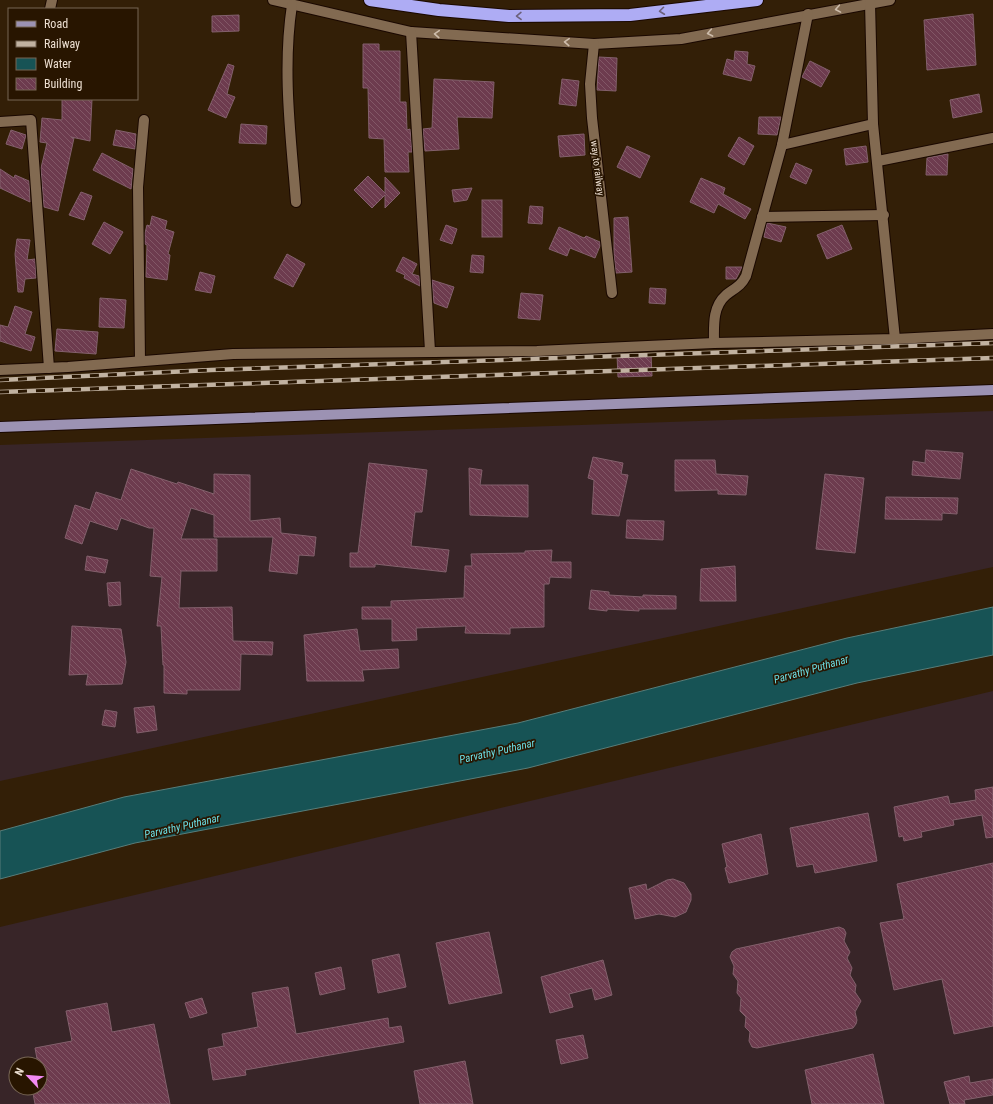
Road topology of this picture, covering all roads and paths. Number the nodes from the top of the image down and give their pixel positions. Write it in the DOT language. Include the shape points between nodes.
graph roads {
  1 [pos="273,0"];
  2 [pos="370,0"];
  3 [pos="757,0"];
  4 [pos="890,0"];
  5 [pos="870,3"];
  6 [pos="292,5"];
  7 [pos="808,14"];
  8 [pos="411,32"];
  9 [pos="594,44"];
  10 [pos="144,120"];
  11 [pos="0,122"];
  12 [pos="874,124"];
  13 [pos="993,138"];
  14 [pos="782,146"];
  15 [pos="878,161"];
  16 [pos="296,202"];
  17 [pos="884,215"];
  18 [pos="762,218"];
  19 [pos="612,293"];
  20 [pos="993,334"];
  21 [pos="895,339"];
  22 [pos="714,343"];
  23 [pos="430,351"];
  24 [pos="140,362"];
  25 [pos="48,368"];
  26 [pos="0,370"];
  27 [pos="993,390"];
  28 [pos="0,427"];
  1 -- 6 [label="street"];
  3 -- 2 [label="highway, one-way" via="630,15 508,16"];
  4 -- 5 [label="street"];
  5 -- 7 [label="street, one-way"];
  5 -- 12 [label="street"];
  6 -- 8 [label="street"];
  6 -- 16 [label="street" via="286,65"];
  7 -- 9 [label="street, one-way" via="681,39"];
  7 -- 14 [label="street"];
  9 -- 8 [label="street, one-way"];
  8 -- 23 [label="street"];
  9 -- 19 [label="street, way to railway" via="590,84 592,118"];
  10 -- 24 [label="street" via="138,187"];
  11 -- 25 [label="street" via="31,120"];
  12 -- 14 [label="street"];
  12 -- 15 [label="street"];
  13 -- 15 [label="street"];
  14 -- 18 [label="street"];
  15 -- 17 [label="street"];
  17 -- 18 [label="street"];
  17 -- 21 [label="street"];
  18 -- 22 [label="street" via="742,284 726,295 716,310"];
  20 -- 21 [label="street"];
  21 -- 22 [label="street"];
  22 -- 23 [label="street" via="538,351"];
  23 -- 24 [label="street" via="233,354"];
  24 -- 25 [label="street"];
  25 -- 26 [label="street"];
  27 -- 28 [label="main road"];
}
